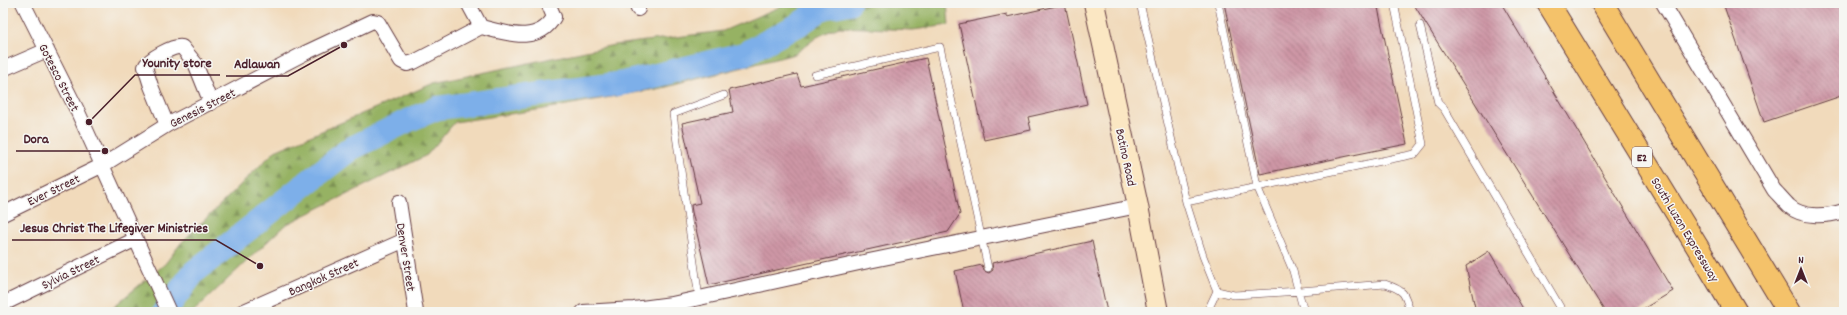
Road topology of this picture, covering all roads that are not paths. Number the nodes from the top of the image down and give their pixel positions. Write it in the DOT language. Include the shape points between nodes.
graph roads {
  1 [pos="23,3"];
  2 [pos="468,3"];
  3 [pos="548,3"];
  4 [pos="1094,3"];
  5 [pos="1140,3"];
  6 [pos="1218,3"];
  7 [pos="1394,3"];
  8 [pos="1548,3"];
  9 [pos="1602,3"];
  10 [pos="1663,3"];
  11 [pos="1420,25"];
  12 [pos="481,27"];
  13 [pos="47,50"];
  14 [pos="3,69"];
  15 [pos="815,75"];
  16 [pos="724,94"];
  17 [pos="211,103"];
  18 [pos="167,125"];
  19 [pos="102,165"];
  20 [pos="1257,186"];
  21 [pos="399,202"];
  22 [pos="1186,202"];
  23 [pos="1138,206"];
  24 [pos="1844,211"];
  25 [pos="3,214"];
  26 [pos="982,238"];
  27 [pos="136,239"];
  28 [pos="405,240"];
  29 [pos="988,268"];
  30 [pos="1217,291"];
  31 [pos="1300,292"];
  32 [pos="698,298"];
  33 [pos="3,304"];
  34 [pos="169,312"];
  35 [pos="242,312"];
  36 [pos="416,312"];
  37 [pos="583,312"];
  38 [pos="1158,312"];
  39 [pos="1208,312"];
  40 [pos="1304,312"];
  41 [pos="1410,312"];
  42 [pos="1563,312"];
  43 [pos="1736,312"];
  44 [pos="1788,312"];
  1 -- 13 [label="street, Gotesco Street"];
  2 -- 12 [label="street"];
  3 -- 12 [label="street" via="554,17 549,26 537,32 523,36"];
  4 -- 23 [label="main road, Batino Road"];
  5 -- 22 [label="lane"];
  6 -- 20 [label="lane"];
  7 -- 20 [label="lane" via="1423,144 1415,154"];
  8 -- 43 [label="highway, South Luzon Expressway / E2"];
  9 -- 44 [label="highway"];
  10 -- 24 [label="street" via="1774,190 1790,208 1812,216"];
  11 -- 42 [label="lane" via="1438,103 1444,109"];
  12 -- 17 [label="street, Genesis Street" via="407,64 401,60 378,22 373,21 305,53"];
  13 -- 14 [label="street"];
  13 -- 19 [label="street, Gotesco Street"];
  15 -- 26 [label="lane" via="940,47"];
  16 -- 32 [label="lane" via="673,114"];
  17 -- 18 [label="street, Genesis Street"];
  17 -- 18 [label="street" via="194,63 182,47 177,47 146,63 145,67"];
  18 -- 19 [label="street, Genesis Street"];
  19 -- 25 [label="street, Ever Street"];
  19 -- 27 [label="street, Gotesco Street"];
  20 -- 22 [label="lane"];
  20 -- 31 [label="lane"];
  21 -- 28 [label="street, Denver Street"];
  22 -- 30 [label="lane"];
  23 -- 26 [label="street"];
  23 -- 38 [label="main road, Batino Road"];
  26 -- 29 [label="lane"];
  26 -- 32 [label="street"];
  27 -- 33 [label="street, Sylvia Street"];
  27 -- 34 [label="street, Gotesco Street"];
  28 -- 35 [label="street, Bangkok Street"];
  28 -- 36 [label="street, Denver Street"];
  30 -- 31 [label="lane" via="1234,295"];
  30 -- 39 [label="lane"];
  31 -- 40 [label="lane"];
  31 -- 41 [label="lane" via="1384,284 1406,295"];
  32 -- 37 [label="street" via="634,309"];
}
